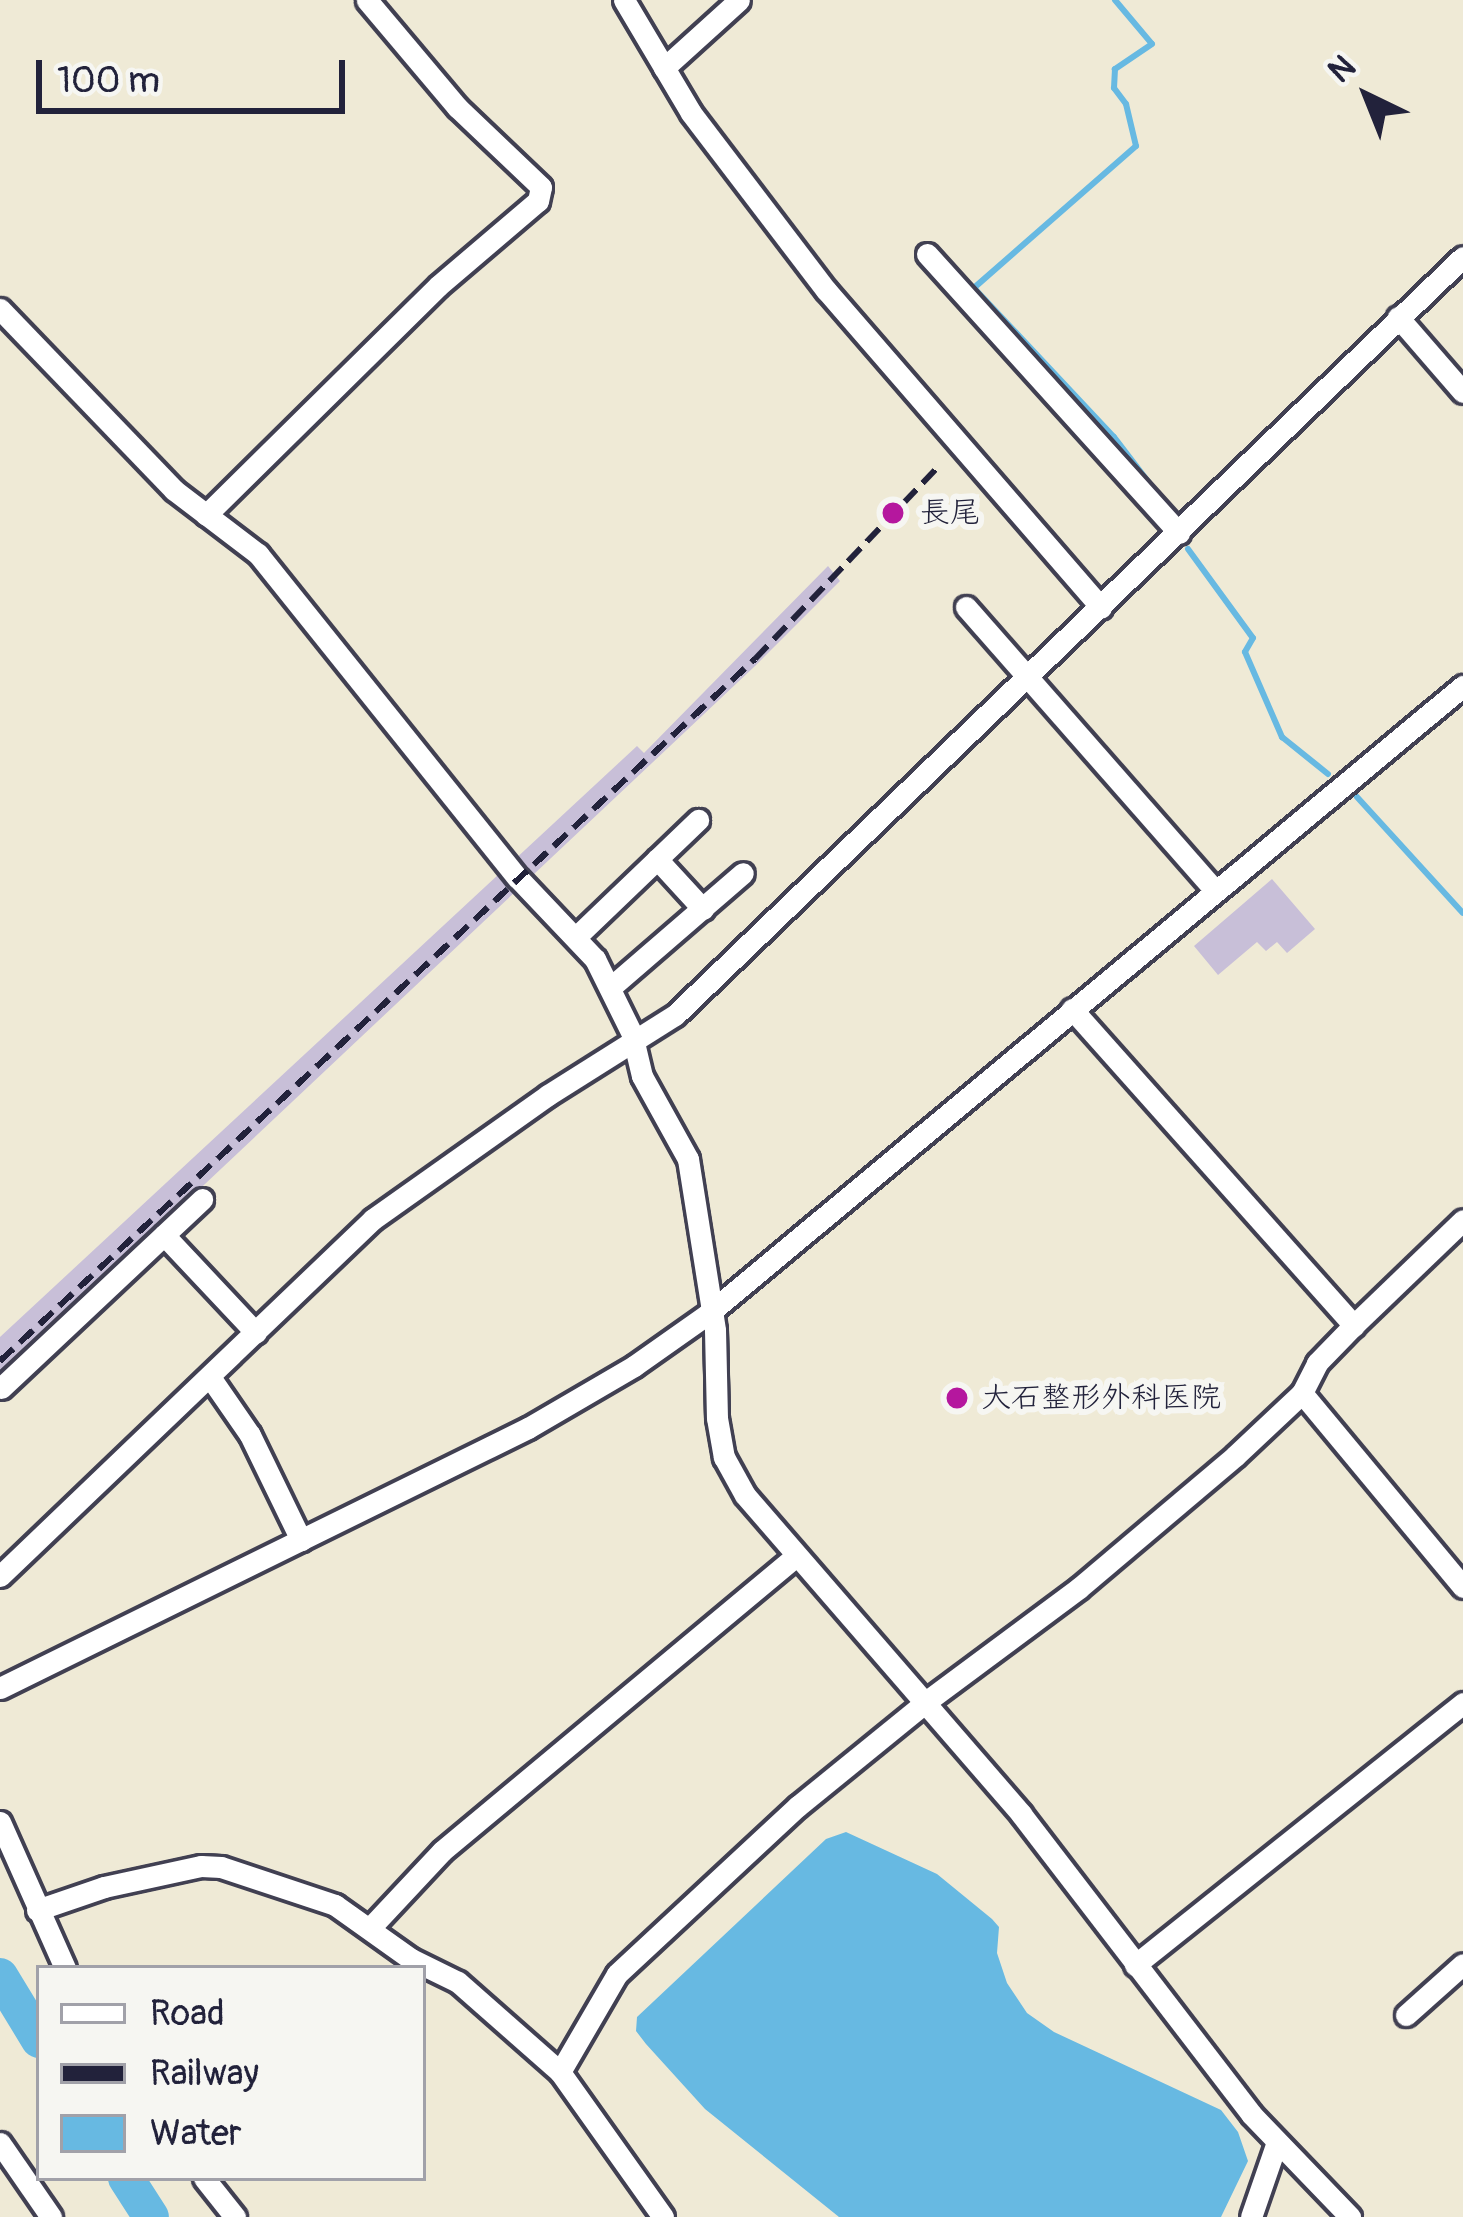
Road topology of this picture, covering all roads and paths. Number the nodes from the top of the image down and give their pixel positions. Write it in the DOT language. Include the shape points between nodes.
graph roads {
  1 [pos="367,0"];
  2 [pos="623,0"];
  3 [pos="740,0"];
  4 [pos="664,68"];
  5 [pos="927,254"];
  6 [pos="1463,257"];
  7 [pos="0,309"];
  8 [pos="1398,317"];
  9 [pos="1463,392"];
  10 [pos="206,515"];
  11 [pos="1179,533"];
  12 [pos="966,607"];
  13 [pos="1101,608"];
  14 [pos="1029,676"];
  15 [pos="1463,686"];
  16 [pos="698,820"];
  17 [pos="657,860"];
  18 [pos="743,874"];
  19 [pos="1215,890"];
  20 [pos="703,909"];
  21 [pos="577,936"];
  22 [pos="610,987"];
  23 [pos="1072,1010"];
  24 [pos="634,1045"];
  25 [pos="202,1199"];
  26 [pos="1463,1220"];
  27 [pos="164,1235"];
  28 [pos="709,1313"];
  29 [pos="1354,1324"];
  30 [pos="256,1334"];
  31 [pos="210,1377"];
  32 [pos="1,1388"];
  33 [pos="1302,1393"];
  34 [pos="301,1540"];
  35 [pos="795,1557"];
  36 [pos="0,1576"];
  37 [pos="1463,1587"];
  38 [pos="0,1688"];
  39 [pos="927,1701"];
  40 [pos="1463,1703"];
  41 [pos="0,1822"];
  42 [pos="37,1910"];
  43 [pos="370,1928"];
  44 [pos="1463,1964"];
  45 [pos="63,1965"];
  46 [pos="423,1965"];
  47 [pos="1135,1965"];
  48 [pos="426,1966"];
  49 [pos="1406,2015"];
  50 [pos="560,2072"];
  51 [pos="1277,2141"];
  52 [pos="0,2143"];
  53 [pos="206,2181"];
  54 [pos="51,2217"];
  55 [pos="235,2217"];
  56 [pos="663,2217"];
  57 [pos="1251,2217"];
  58 [pos="1350,2217"];
  1 -- 10 [label="street" via="457,107 542,187 538,201 438,286"];
  2 -- 4 [label="street"];
  3 -- 4 [label="street"];
  4 -- 13 [label="street" via="826,290"];
  5 -- 11 [label="street"];
  6 -- 8 [label="street"];
  7 -- 10 [label="street"];
  8 -- 9 [label="street"];
  8 -- 11 [label="street"];
  10 -- 21 [label="street" via="258,554 518,878"];
  11 -- 13 [label="street"];
  12 -- 14 [label="street"];
  13 -- 14 [label="street"];
  14 -- 19 [label="street"];
  14 -- 24 [label="street" via="675,1015"];
  15 -- 19 [label="street"];
  16 -- 17 [label="street"];
  17 -- 20 [label="street"];
  17 -- 21 [label="street"];
  18 -- 20 [label="street"];
  19 -- 23 [label="street"];
  20 -- 22 [label="street"];
  21 -- 22 [label="street"];
  22 -- 24 [label="street"];
  23 -- 28 [label="street"];
  23 -- 29 [label="street"];
  24 -- 28 [label="street" via="642,1076 688,1159"];
  24 -- 30 [label="street" via="548,1095 373,1219"];
  25 -- 27 [label="street"];
  26 -- 29 [label="street"];
  27 -- 30 [label="street"];
  27 -- 32 [label="street"];
  28 -- 34 [label="street" via="528,1428"];
  28 -- 35 [label="street" via="724,1457"];
  29 -- 33 [label="street"];
  30 -- 31 [label="street"];
  31 -- 34 [label="street" via="250,1435"];
  31 -- 36 [label="street"];
  33 -- 37 [label="street"];
  33 -- 39 [label="street" via="1097,1574"];
  34 -- 38 [label="street"];
  35 -- 39 [label="street"];
  35 -- 43 [label="street" via="442,1851"];
  39 -- 47 [label="street"];
  39 -- 50 [label="street" via="798,1806 616,1974"];
  40 -- 47 [label="street"];
  41 -- 42 [label="street"];
  42 -- 43 [label="street" via="104,1887 221,1868 313,1894"];
  42 -- 45 [label="street"];
  43 -- 46 [label="street"];
  44 -- 49 [label="street"];
  47 -- 51 [label="street"];
  48 -- 50 [label="street" via="458,1982"];
  50 -- 56 [label="street"];
  51 -- 57 [label="street"];
  51 -- 58 [label="street"];
  52 -- 54 [label="street"];
  53 -- 55 [label="street"];
}
